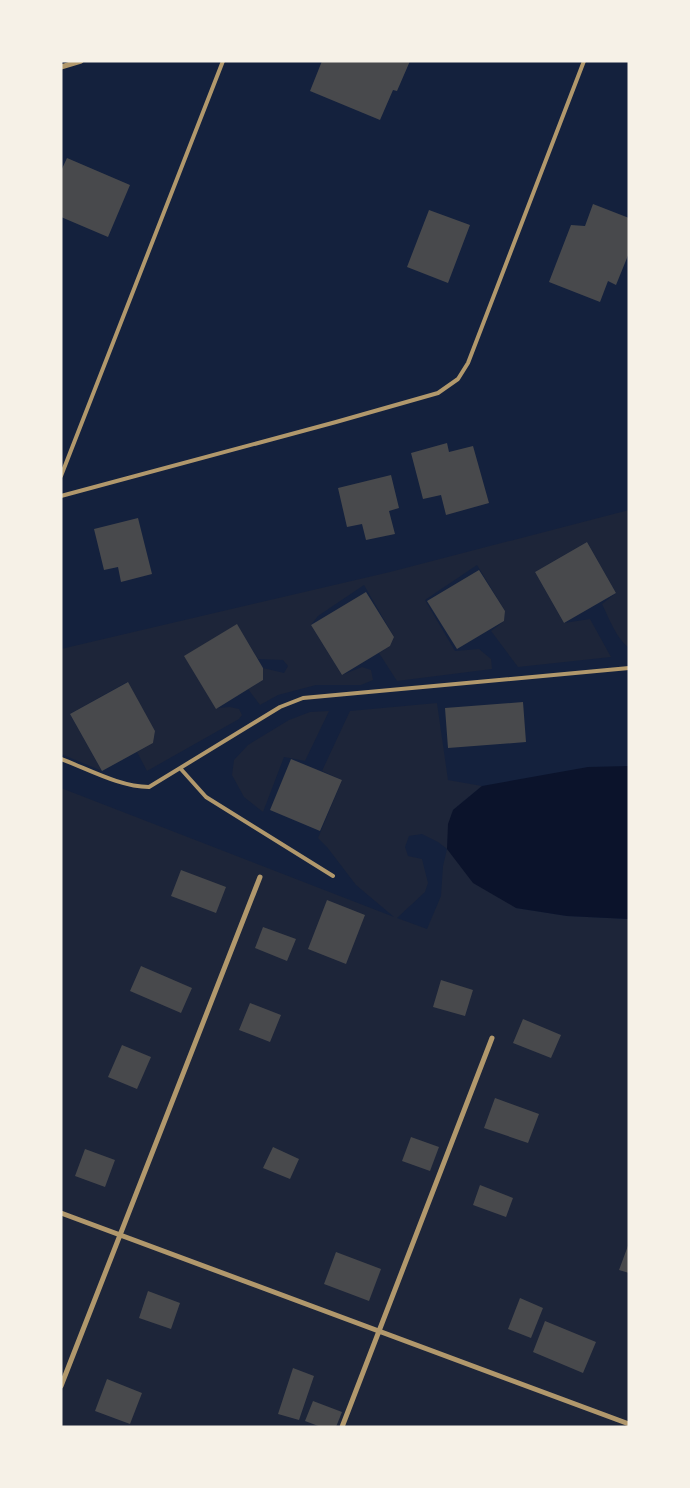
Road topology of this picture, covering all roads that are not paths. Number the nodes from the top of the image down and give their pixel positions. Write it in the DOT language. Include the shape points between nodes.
graph roads {
  1 [pos="80,61"];
  2 [pos="223,61"];
  3 [pos="584,61"];
  4 [pos="61,67"];
  5 [pos="61,476"];
  6 [pos="61,496"];
  7 [pos="629,668"];
  8 [pos="61,758"];
  9 [pos="180,768"];
  10 [pos="333,876"];
  11 [pos="260,877"];
  12 [pos="492,1038"];
  13 [pos="61,1213"];
  14 [pos="120,1235"];
  15 [pos="380,1332"];
  16 [pos="61,1386"];
  17 [pos="629,1424"];
  18 [pos="342,1427"];
  1 -- 4 [label="street"];
  2 -- 5 [label="lane"];
  3 -- 6 [label="lane" via="468,363 458,379 429,396"];
  7 -- 9 [label="lane" via="303,698 280,707"];
  8 -- 9 [label="lane" via="142,787 149,787"];
  9 -- 10 [label="lane" via="206,797"];
  11 -- 14 [label="street"];
  12 -- 15 [label="street"];
  13 -- 14 [label="street"];
  14 -- 15 [label="street"];
  14 -- 16 [label="street"];
  15 -- 17 [label="street"];
  15 -- 18 [label="street"];
}
